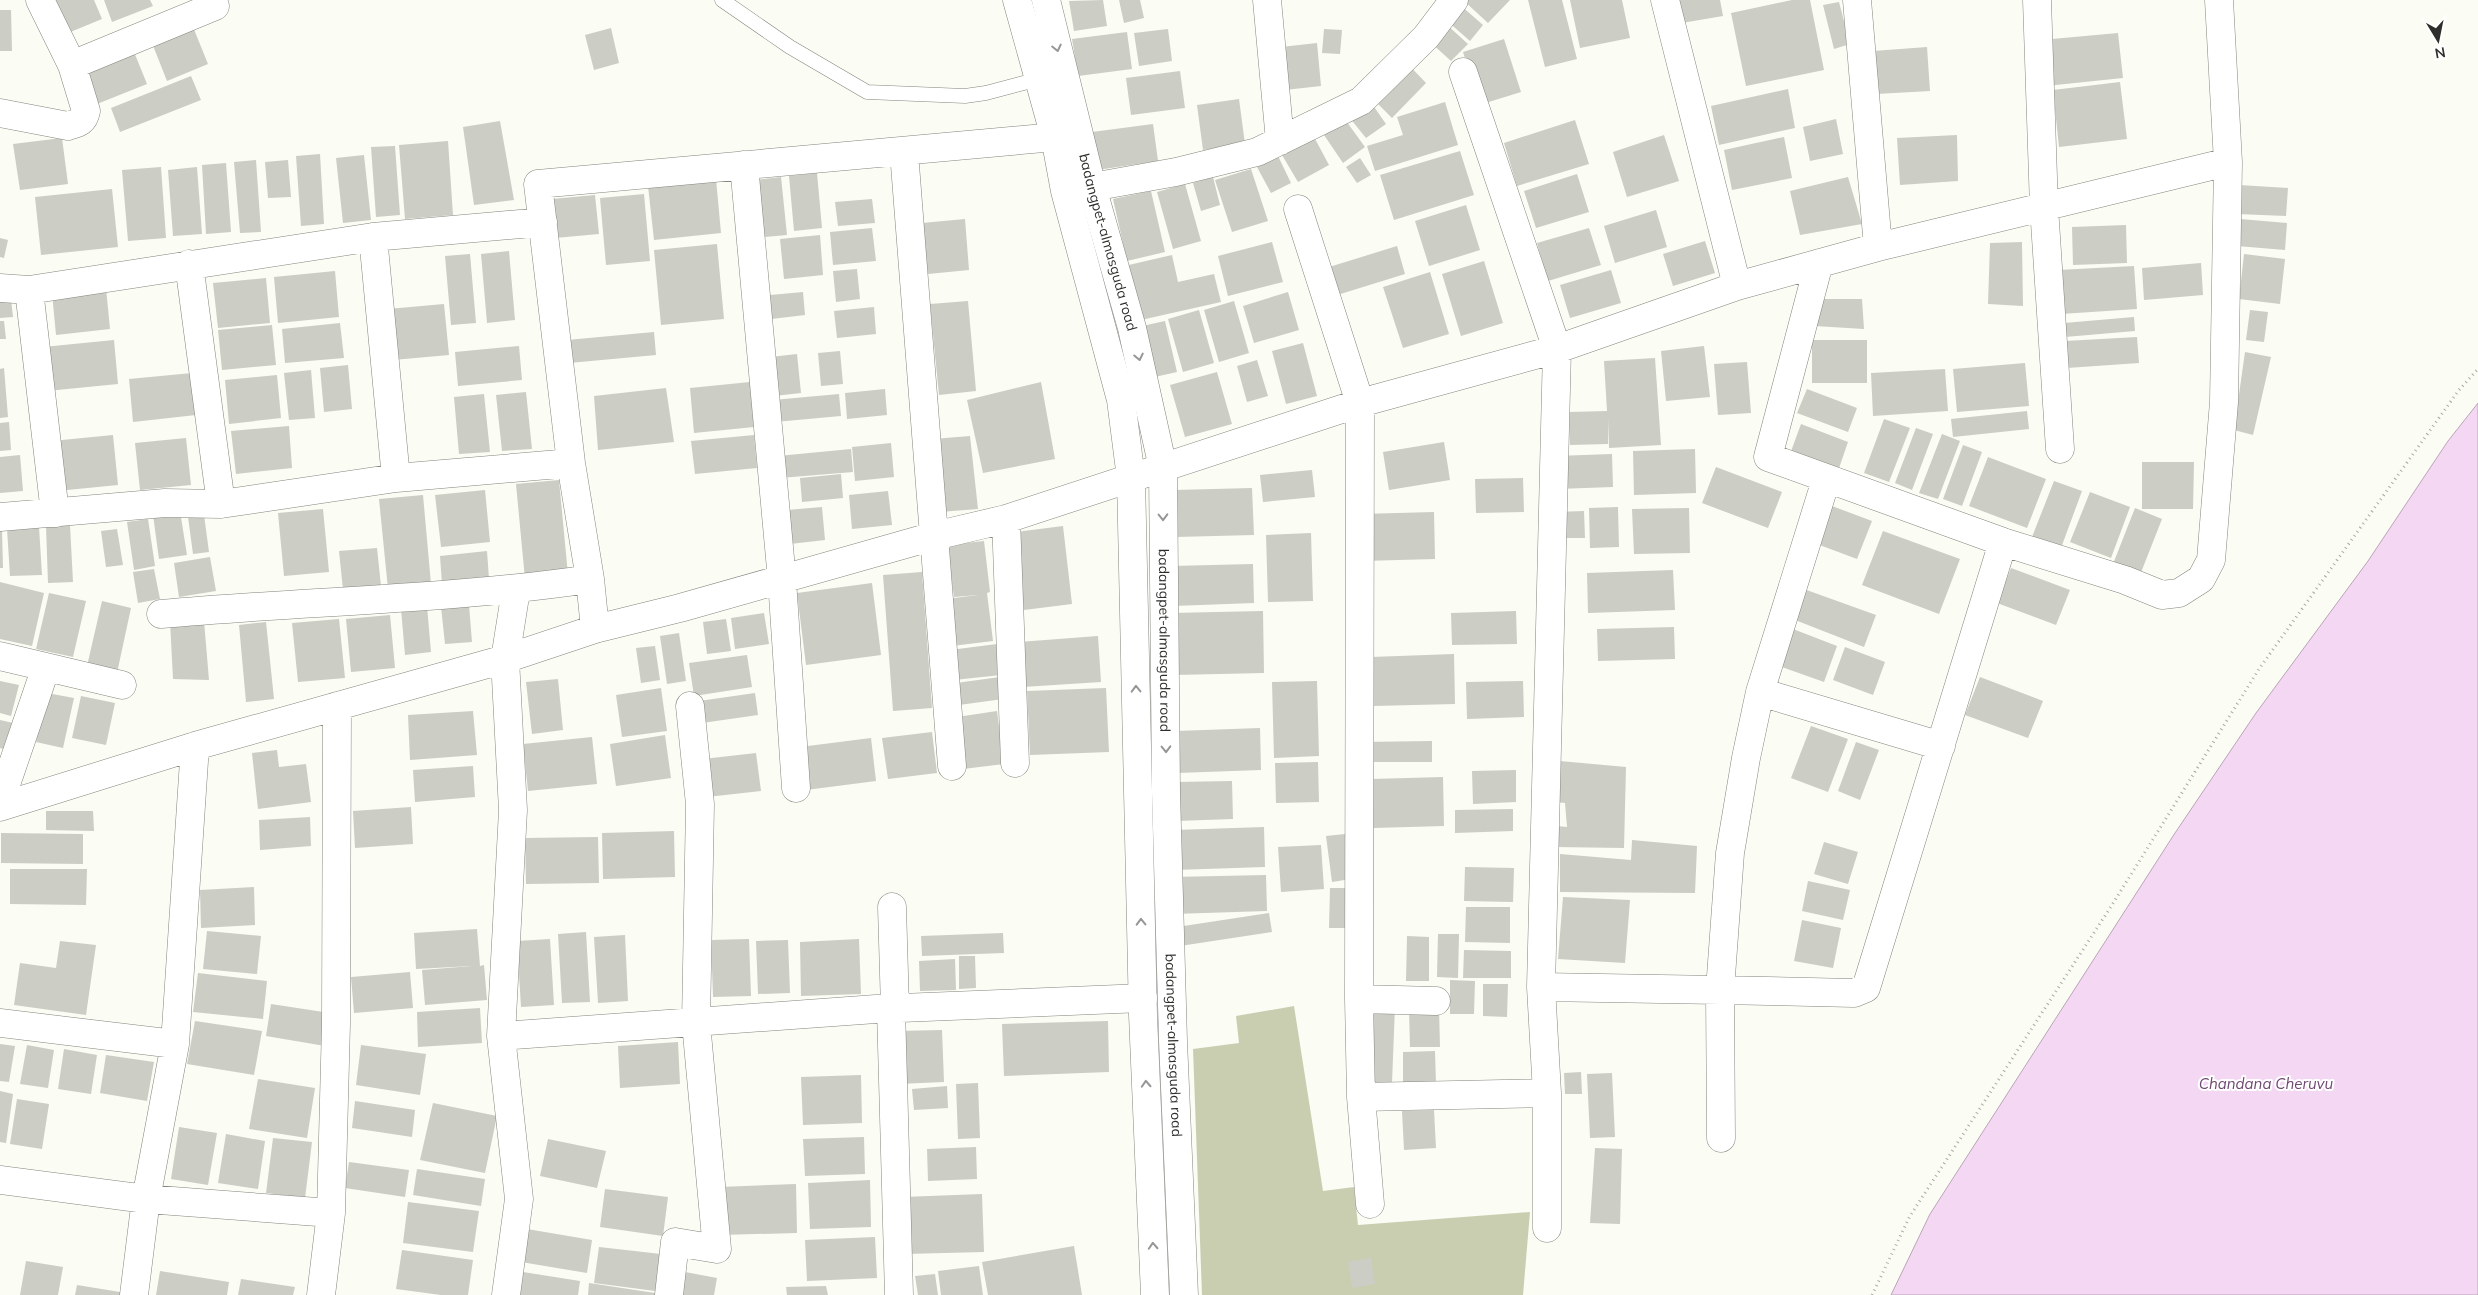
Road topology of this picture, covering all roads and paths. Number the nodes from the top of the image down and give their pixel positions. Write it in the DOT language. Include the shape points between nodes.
graph roads {
  1 [pos="40,0"];
  2 [pos="722,0"];
  3 [pos="1017,0"];
  4 [pos="1046,0"];
  5 [pos="1266,0"];
  6 [pos="1454,0"];
  7 [pos="1665,0"];
  8 [pos="1857,0"];
  9 [pos="2037,0"];
  10 [pos="2219,0"];
  11 [pos="216,6"];
  12 [pos="72,65"];
  13 [pos="1462,72"];
  14 [pos="1039,79"];
  15 [pos="0,113"];
  16 [pos="1055,137"];
  17 [pos="1280,141"];
  18 [pos="904,152"];
  19 [pos="2228,162"];
  20 [pos="744,164"];
  21 [pos="1092,186"];
  22 [pos="2044,207"];
  23 [pos="1298,210"];
  24 [pos="543,222"];
  25 [pos="373,237"];
  26 [pos="1878,248"];
  27 [pos="1819,263"];
  28 [pos="190,264"];
  29 [pos="1737,286"];
  30 [pos="0,288"];
  31 [pos="29,290"];
  32 [pos="1557,349"];
  33 [pos="2478,369"];
  34 [pos="1360,403"];
  35 [pos="2060,449"];
  36 [pos="571,463"];
  37 [pos="1163,468"];
  38 [pos="396,478"];
  39 [pos="1131,478"];
  40 [pos="1826,480"];
  41 [pos="221,504"];
  42 [pos="55,513"];
  43 [pos="0,516"];
  44 [pos="1006,519"];
  45 [pos="934,536"];
  46 [pos="2004,542"];
  47 [pos="590,579"];
  48 [pos="782,580"];
  49 [pos="516,590"];
  50 [pos="161,614"];
  51 [pos="595,628"];
  52 [pos="0,656"];
  53 [pos="505,659"];
  54 [pos="46,668"];
  55 [pos="122,685"];
  56 [pos="1760,692"];
  57 [pos="337,706"];
  58 [pos="690,706"];
  59 [pos="195,746"];
  60 [pos="1941,746"];
  61 [pos="1015,763"];
  62 [pos="952,766"];
  63 [pos="796,788"];
  64 [pos="0,802"];
  65 [pos="0,807"];
  66 [pos="892,907"];
  67 [pos="1541,987"];
  68 [pos="1720,990"];
  69 [pos="1143,998"];
  70 [pos="1358,999"];
  71 [pos="1436,1001"];
  72 [pos="893,1009"];
  73 [pos="0,1023"];
  74 [pos="696,1023"];
  75 [pos="501,1036"];
  76 [pos="175,1044"];
  77 [pos="1547,1093"];
  78 [pos="1361,1097"];
  79 [pos="1720,1138"];
  80 [pos="0,1180"];
  81 [pos="146,1199"];
  82 [pos="1370,1204"];
  83 [pos="331,1213"];
  84 [pos="1547,1228"];
  85 [pos="134,1295"];
  86 [pos="321,1295"];
  87 [pos="506,1295"];
  88 [pos="669,1295"];
  89 [pos="899,1295"];
  90 [pos="1155,1295"];
  91 [pos="1184,1295"];
  92 [pos="1872,1295"];
  1 -- 12 [label="street"];
  2 -- 14 [label="lane" via="790,47 868,92 965,96"];
  3 -- 14 [label="street, badangpet-almasguda road"];
  4 -- 21 [label="street, badangpet-almasguda road, one-way"];
  5 -- 17 [label="street"];
  6 -- 17 [label="street" via="1426,37 1361,101"];
  7 -- 29 [label="street"];
  8 -- 26 [label="street"];
  9 -- 22 [label="street"];
  10 -- 19 [label="street"];
  11 -- 12 [label="street"];
  12 -- 15 [label="street" via="86,111 85,118 79,123 68,126"];
  13 -- 32 [label="street"];
  14 -- 16 [label="street, badangpet-almasguda road"];
  16 -- 18 [label="street"];
  16 -- 39 [label="street, badangpet-almasguda road" via="1121,400"];
  17 -- 21 [label="street" via="1257,152 1185,170"];
  18 -- 20 [label="street"];
  18 -- 45 [label="street"];
  19 -- 22 [label="street"];
  19 -- 46 [label="street" via="2222,437 2211,560 2201,579 2179,592 2162,595"];
  20 -- 24 [label="street" via="538,184"];
  20 -- 48 [label="street"];
  21 -- 37 [label="street, badangpet-almasguda road, one-way" via="1132,328"];
  22 -- 26 [label="street"];
  22 -- 35 [label="street"];
  23 -- 34 [label="street"];
  24 -- 25 [label="street"];
  24 -- 36 [label="street"];
  25 -- 28 [label="street"];
  25 -- 38 [label="street"];
  26 -- 27 [label="street"];
  27 -- 29 [label="street"];
  27 -- 40 [label="street" via="1768,457"];
  28 -- 31 [label="street"];
  28 -- 41 [label="street"];
  29 -- 32 [label="street"];
  30 -- 31 [label="street"];
  31 -- 42 [label="street"];
  32 -- 34 [label="street"];
  32 -- 67 [label="street"];
  33 -- 92 [label="path" via="2459,390 2259,670 2112,905 1910,1216"];
  34 -- 37 [label="street"];
  34 -- 70 [label="street"];
  36 -- 38 [label="street"];
  36 -- 47 [label="street"];
  37 -- 39 [label="street"];
  37 -- 91 [label="street, badangpet-almasguda road, one-way" via="1166,802"];
  38 -- 41 [label="street"];
  39 -- 44 [label="street"];
  69 -- 39 [label="street, badangpet-almasguda road, one-way"];
  40 -- 46 [label="street"];
  40 -- 56 [label="street"];
  41 -- 42 [label="street" via="165,503"];
  42 -- 43 [label="street"];
  44 -- 45 [label="street"];
  44 -- 61 [label="street"];
  45 -- 48 [label="street"];
  45 -- 62 [label="street"];
  46 -- 60 [label="street"];
  47 -- 49 [label="street"];
  47 -- 51 [label="street"];
  48 -- 51 [label="street"];
  48 -- 63 [label="street"];
  49 -- 50 [label="street"];
  49 -- 53 [label="street"];
  51 -- 53 [label="street"];
  52 -- 54 [label="street"];
  53 -- 57 [label="street"];
  53 -- 75 [label="street" via="513,810"];
  54 -- 55 [label="street"];
  54 -- 64 [label="street"];
  56 -- 60 [label="street"];
  56 -- 68 [label="street" via="1730,853"];
  57 -- 59 [label="street"];
  57 -- 83 [label="street" via="336,1014"];
  58 -- 74 [label="street" via="700,804"];
  59 -- 65 [label="street"];
  59 -- 76 [label="street"];
  60 -- 68 [label="street" via="1866,988 1854,993"];
  66 -- 72 [label="street"];
  67 -- 68 [label="street"];
  67 -- 77 [label="street"];
  68 -- 79 [label="street"];
  69 -- 72 [label="street"];
  90 -- 69 [label="street, badangpet-almasguda road, one-way"];
  70 -- 71 [label="street"];
  70 -- 78 [label="street"];
  72 -- 74 [label="street"];
  72 -- 89 [label="street"];
  73 -- 76 [label="street"];
  74 -- 75 [label="street"];
  74 -- 88 [label="street" via="717,1250 675,1242"];
  75 -- 87 [label="street" via="519,1199"];
  76 -- 81 [label="street"];
  77 -- 78 [label="street"];
  77 -- 84 [label="street"];
  78 -- 82 [label="street"];
  80 -- 81 [label="street"];
  81 -- 83 [label="street"];
  81 -- 85 [label="street"];
  83 -- 86 [label="street"];
}
